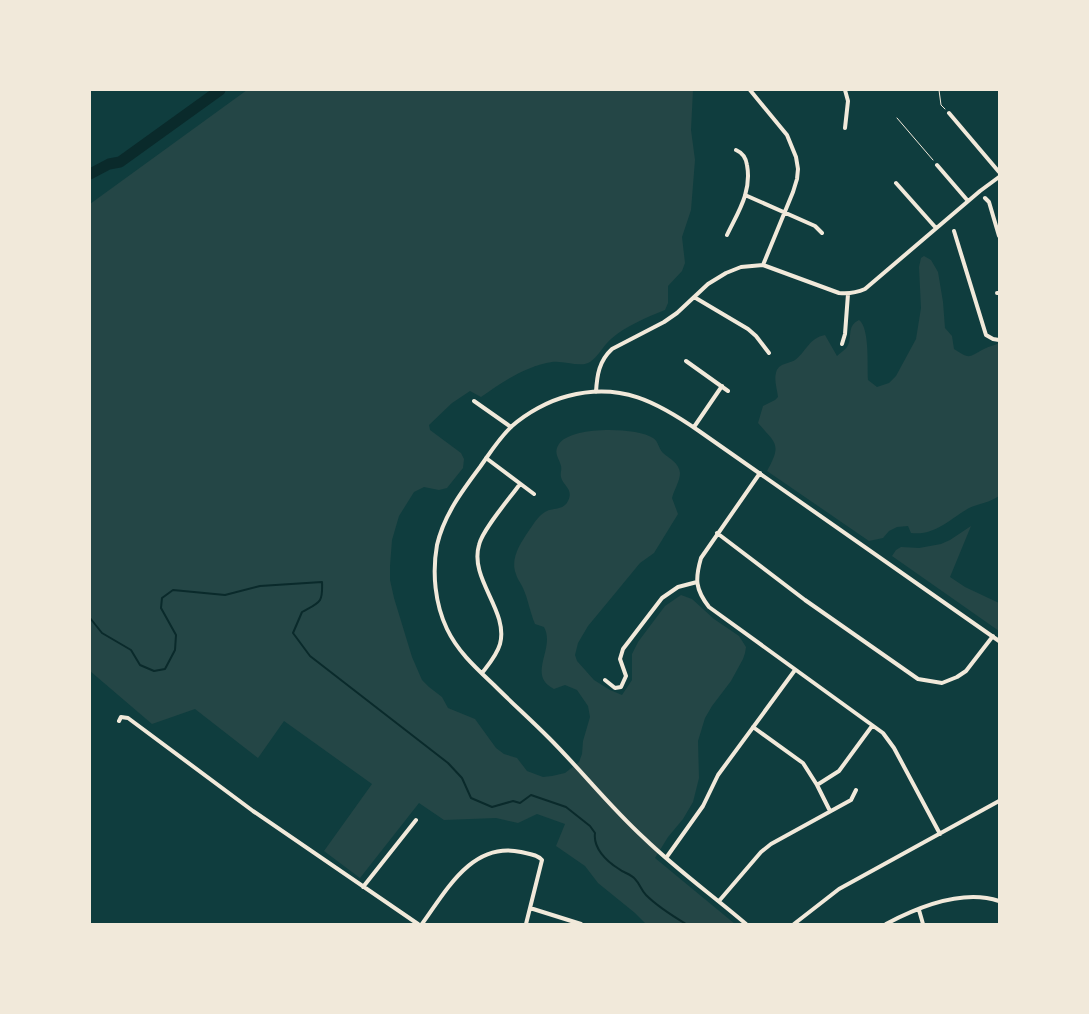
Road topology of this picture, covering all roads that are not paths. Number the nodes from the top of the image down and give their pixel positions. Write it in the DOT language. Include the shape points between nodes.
graph roads {
  1 [pos="750,90"];
  2 [pos="845,90"];
  3 [pos="949,114"];
  4 [pos="845,128"];
  5 [pos="736,150"];
  6 [pos="937,165"];
  7 [pos="999,172"];
  8 [pos="999,177"];
  9 [pos="896,183"];
  10 [pos="746,195"];
  11 [pos="985,198"];
  12 [pos="968,201"];
  13 [pos="785,213"];
  14 [pos="936,228"];
  15 [pos="954,231"];
  16 [pos="822,233"];
  17 [pos="726,235"];
  18 [pos="999,236"];
  19 [pos="763,265"];
  20 [pos="848,294"];
  21 [pos="694,297"];
  22 [pos="999,340"];
  23 [pos="842,344"];
  24 [pos="769,353"];
  25 [pos="686,362"];
  26 [pos="722,386"];
  27 [pos="728,391"];
  28 [pos="596,392"];
  29 [pos="474,402"];
  30 [pos="511,427"];
  31 [pos="694,427"];
  32 [pos="486,458"];
  33 [pos="760,473"];
  34 [pos="520,484"];
  35 [pos="534,494"];
  36 [pos="717,534"];
  37 [pos="697,582"];
  38 [pos="993,636"];
  39 [pos="999,641"];
  40 [pos="795,670"];
  41 [pos="482,674"];
  42 [pos="605,680"];
  43 [pos="119,720"];
  44 [pos="872,726"];
  45 [pos="753,727"];
  46 [pos="817,786"];
  47 [pos="856,790"];
  48 [pos="999,801"];
  49 [pos="830,811"];
  50 [pos="416,820"];
  51 [pos="940,834"];
  52 [pos="666,858"];
  53 [pos="363,887"];
  54 [pos="999,900"];
  55 [pos="719,901"];
  56 [pos="530,908"];
  57 [pos="919,910"];
  58 [pos="418,924"];
  59 [pos="422,924"];
  60 [pos="526,924"];
  61 [pos="581,924"];
  62 [pos="746,924"];
  63 [pos="794,924"];
  64 [pos="886,924"];
  65 [pos="923,924"];
  1 -- 13 [label="street" via="787,136 796,157 797,179"];
  2 -- 4 [label="street" via="848,101"];
  3 -- 7 [label="street"];
  5 -- 10 [label="street" via="746,161"];
  6 -- 12 [label="street"];
  8 -- 12 [label="street"];
  9 -- 14 [label="street"];
  10 -- 13 [label="street"];
  10 -- 17 [label="street"];
  11 -- 18 [label="street"];
  12 -- 14 [label="street"];
  13 -- 16 [label="street" via="815,226"];
  13 -- 19 [label="street"];
  14 -- 20 [label="street" via="865,289"];
  15 -- 22 [label="street" via="986,335"];
  19 -- 20 [label="street" via="830,291"];
  19 -- 21 [label="street" via="741,267 726,273"];
  20 -- 23 [label="street"];
  21 -- 24 [label="street" via="748,329"];
  21 -- 28 [label="street" via="664,322 612,349 597,373"];
  25 -- 26 [label="street"];
  26 -- 27 [label="street"];
  26 -- 31 [label="street"];
  28 -- 30 [label="street" via="567,396 544,405"];
  28 -- 31 [label="street" via="615,392 651,401"];
  29 -- 30 [label="street"];
  30 -- 32 [label="street"];
  31 -- 33 [label="street"];
  32 -- 34 [label="street"];
  32 -- 41 [label="street" via="447,517 435,563 438,603 447,628 456,646"];
  33 -- 36 [label="street"];
  33 -- 38 [label="street"];
  34 -- 35 [label="street"];
  34 -- 41 [label="street" via="479,543 478,569 502,632 497,654"];
  36 -- 37 [label="street" via="701,558"];
  36 -- 38 [label="street" via="918,679 942,683 957,677"];
  37 -- 40 [label="street" via="701,597 709,607"];
  37 -- 42 [label="street" via="678,587 662,598 623,649 620,659 626,676 622,687 615,688"];
  38 -- 39 [label="street"];
  40 -- 44 [label="street"];
  40 -- 45 [label="street"];
  41 -- 52 [label="street"];
  43 -- 53 [label="street" via="128,718 253,811"];
  44 -- 46 [label="street" via="839,771"];
  44 -- 51 [label="street" via="883,733 894,748"];
  45 -- 46 [label="street" via="803,763"];
  45 -- 52 [label="street" via="718,775 703,806"];
  46 -- 49 [label="street"];
  47 -- 49 [label="street" via="851,800"];
  48 -- 51 [label="street"];
  49 -- 55 [label="street" via="761,852"];
  50 -- 53 [label="street"];
  51 -- 63 [label="street" via="839,889"];
  52 -- 55 [label="street"];
  53 -- 58 [label="street"];
  54 -- 57 [label="street" via="965,897"];
  55 -- 62 [label="street"];
  56 -- 59 [label="street" via="541,858 511,850 488,853 470,863 456,878"];
  56 -- 60 [label="street"];
  56 -- 61 [label="street"];
  57 -- 64 [label="street"];
  57 -- 65 [label="street"];
}
